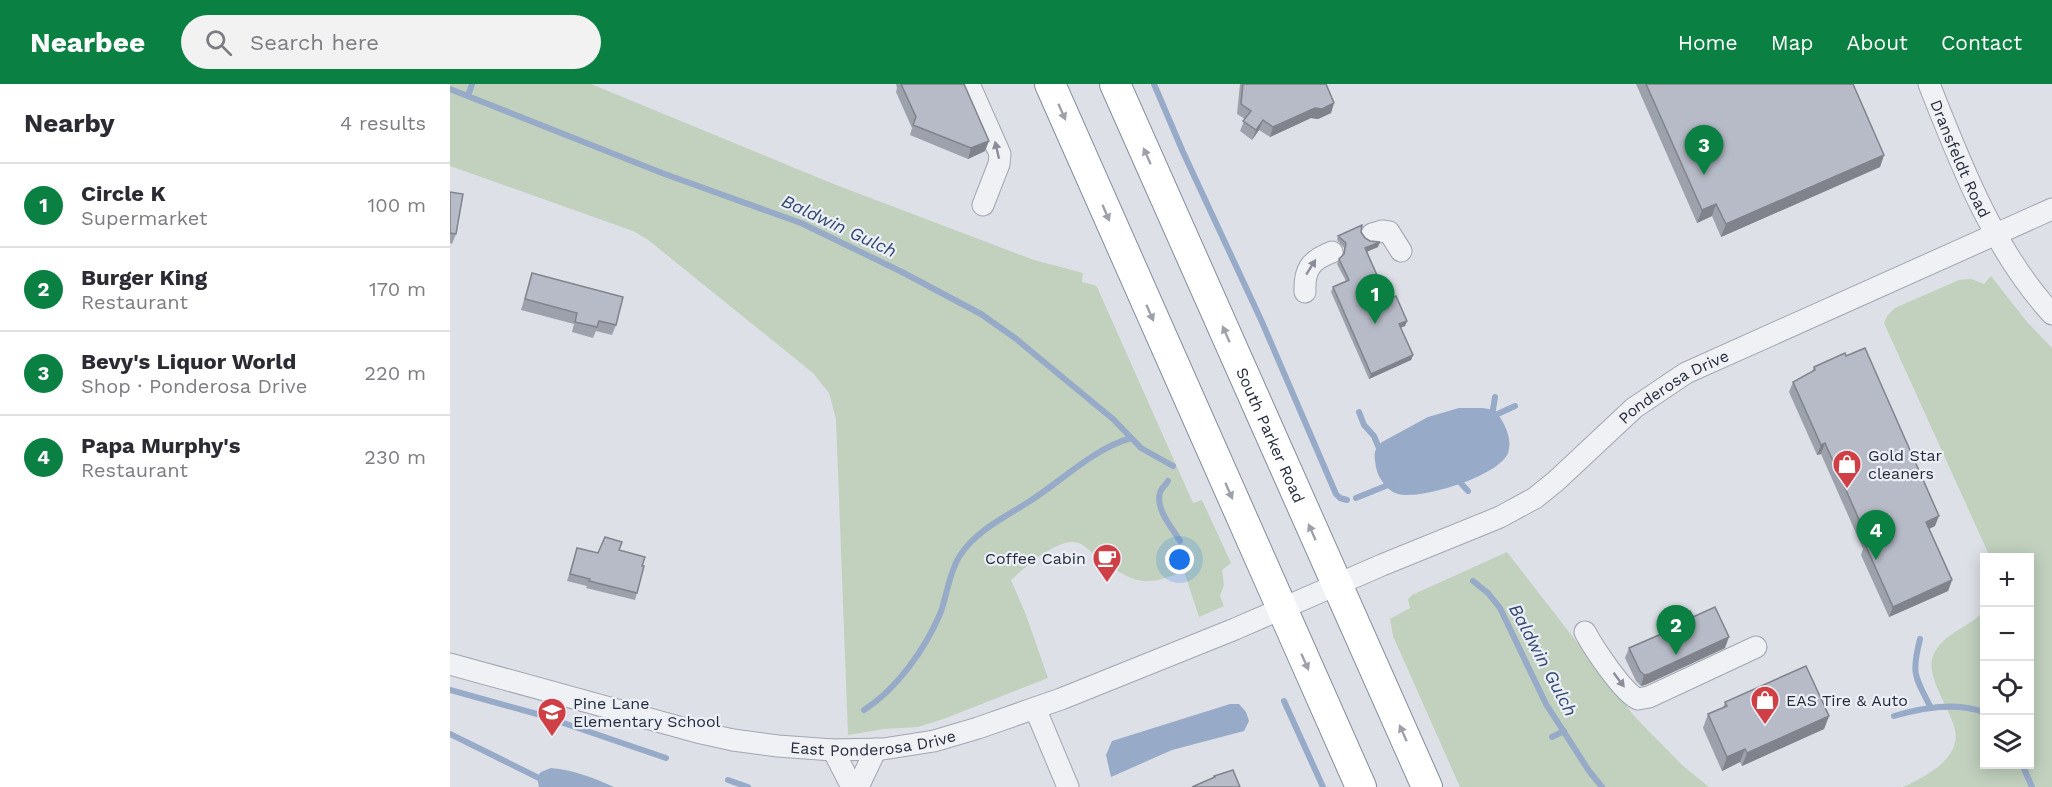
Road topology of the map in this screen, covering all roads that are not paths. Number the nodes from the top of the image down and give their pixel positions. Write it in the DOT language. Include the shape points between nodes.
graph roads {
  1 [pos="969,84"];
  2 [pos="1050,84"];
  3 [pos="1115,84"];
  4 [pos="1929,84"];
  5 [pos="983,205"];
  6 [pos="2052,209"];
  7 [pos="1996,233"];
  8 [pos="1372,234"];
  9 [pos="1401,251"];
  10 [pos="1332,252"];
  11 [pos="1305,292"];
  12 [pos="2052,314"];
  13 [pos="1336,585"];
  14 [pos="1281,609"];
  15 [pos="1585,632"];
  16 [pos="1756,647"];
  17 [pos="450,664"];
  18 [pos="1035,708"];
  19 [pos="876,749"];
  20 [pos="833,750"];
  21 [pos="852,787"];
  22 [pos="858,787"];
  23 [pos="1068,787"];
  24 [pos="1361,787"];
  25 [pos="1426,787"];
  5 -- 1 [label="street, one-way" via="1000,154"];
  2 -- 14 [label="highway, one-way"];
  13 -- 3 [label="highway, South Parker Road, one-way"];
  4 -- 7 [label="street, Dransfeldt Road"];
  6 -- 7 [label="street, Ponderosa Drive"];
  7 -- 12 [label="street"];
  7 -- 13 [label="street, Ponderosa Drive" via="1686,373 1640,403 1566,472 1525,504"];
  8 -- 9 [label="street" via="1389,232"];
  11 -- 10 [label="street, one-way" via="1311,264"];
  13 -- 14 [label="street, Ponderosa Drive"];
  25 -- 13 [label="highway, South Parker Road, one-way"];
  14 -- 18 [label="street, East Ponderosa Drive"];
  14 -- 24 [label="highway, one-way"];
  15 -- 16 [label="street, one-way" via="1628,692 1638,699"];
  17 -- 20 [label="street, East Ponderosa Drive" via="710,735"];
  18 -- 19 [label="street, East Ponderosa Drive" via="944,739"];
  18 -- 23 [label="street"];
  19 -- 20 [label="street, East Ponderosa Drive"];
  19 -- 22 [label="street"];
  20 -- 21 [label="street"];
}
